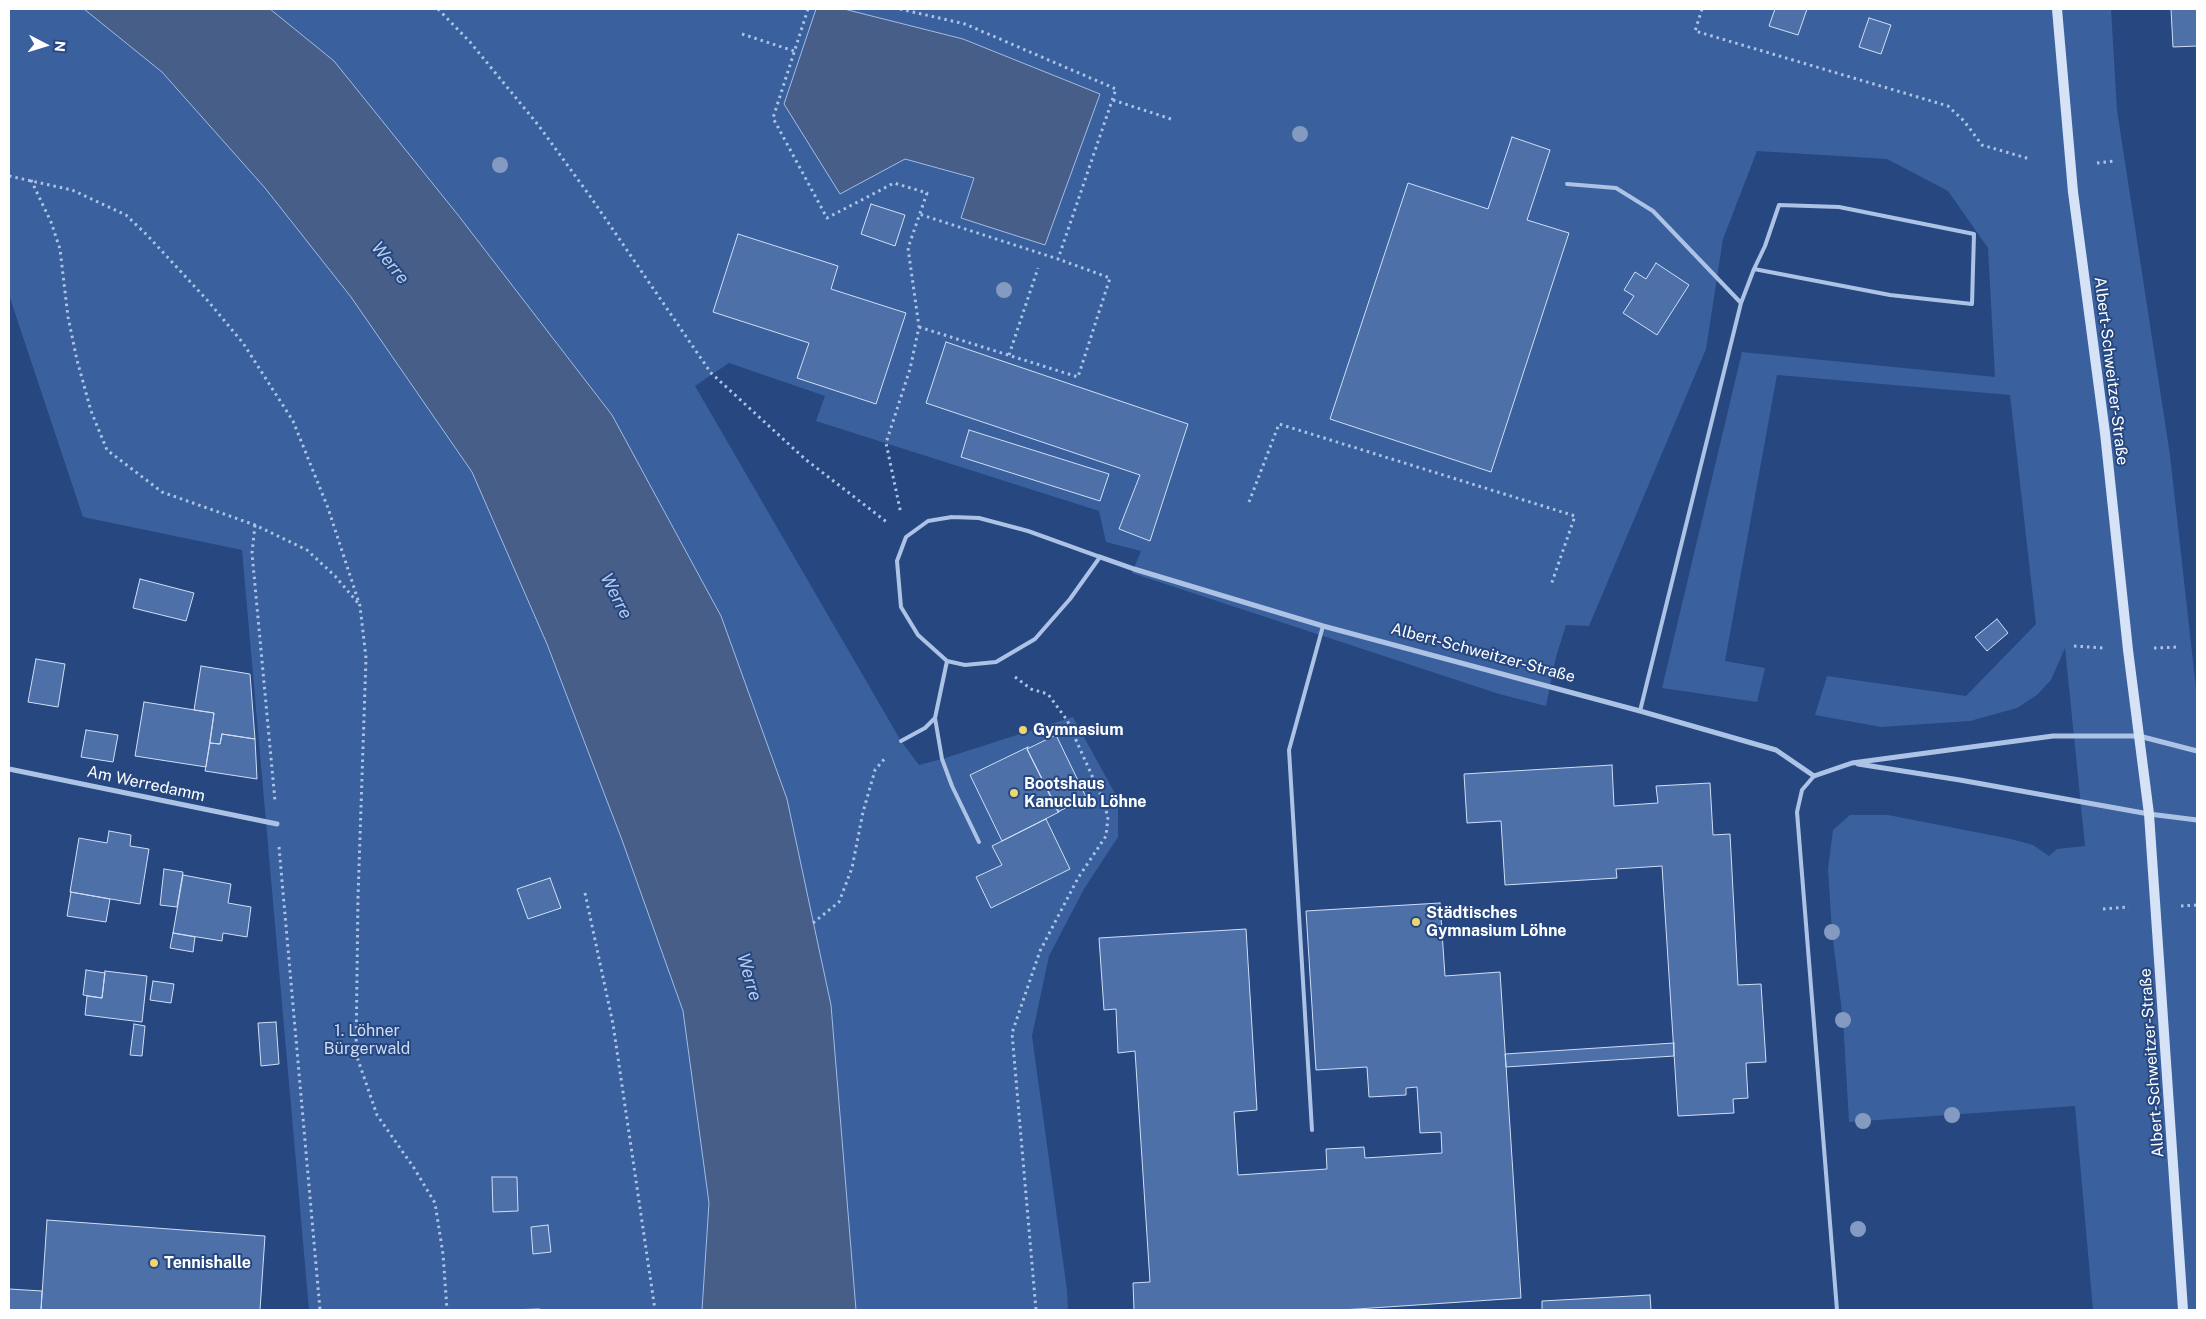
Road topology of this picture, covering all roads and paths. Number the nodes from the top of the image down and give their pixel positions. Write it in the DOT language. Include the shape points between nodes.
graph roads {
  1 [pos="438,9"];
  2 [pos="808,9"];
  3 [pos="900,9"];
  4 [pos="1702,9"];
  5 [pos="2057,9"];
  6 [pos="742,34"];
  7 [pos="794,51"];
  8 [pos="1113,100"];
  9 [pos="1171,120"];
  10 [pos="2030,160"];
  11 [pos="9,176"];
  12 [pos="30,179"];
  13 [pos="1567,184"];
  14 [pos="920,214"];
  15 [pos="1058,259"];
  16 [pos="1038,268"];
  17 [pos="1754,270"];
  18 [pos="1741,303"];
  19 [pos="919,327"];
  20 [pos="1009,355"];
  21 [pos="1248,502"];
  22 [pos="256,525"];
  23 [pos="906,537"];
  24 [pos="1100,557"];
  25 [pos="1551,585"];
  26 [pos="360,606"];
  27 [pos="1323,626"];
  28 [pos="947,661"];
  29 [pos="996,662"];
  30 [pos="1640,711"];
  31 [pos="935,718"];
  32 [pos="2139,736"];
  33 [pos="901,741"];
  34 [pos="2197,751"];
  35 [pos="1852,763"];
  36 [pos="9,769"];
  37 [pos="1814,776"];
  38 [pos="2149,814"];
  39 [pos="2197,820"];
  40 [pos="277,824"];
  41 [pos="979,842"];
  42 [pos="584,894"];
  43 [pos="813,923"];
  44 [pos="1312,1130"];
  45 [pos="320,1310"];
  46 [pos="447,1310"];
  47 [pos="655,1310"];
  48 [pos="1036,1310"];
  49 [pos="1838,1310"];
  50 [pos="2183,1310"];
  1 -- 23 [label="path" via="470,42 538,126 711,373 804,459"];
  2 -- 7 [label="path"];
  3 -- 8 [label="path" via="965,24 1116,89"];
  4 -- 10 [label="path" via="1694,31 1948,106 1964,120 1982,145"];
  5 -- 32 [label="main road, Albert-Schweitzer-Straße" via="2073,192 2105,433"];
  6 -- 7 [label="path"];
  7 -- 14 [label="path" via="773,118 828,218 894,183 926,193"];
  8 -- 9 [label="path"];
  8 -- 15 [label="path"];
  11 -- 12 [label="path"];
  12 -- 22 [label="path" via="60,249 68,317 78,360 91,411 107,450 162,492"];
  12 -- 26 [label="path" via="72,190 126,215 175,264 243,343 293,421 328,508"];
  13 -- 18 [label="lane" via="1616,188 1654,211"];
  14 -- 15 [label="path"];
  14 -- 19 [label="path" via="908,248"];
  15 -- 20 [label="path" via="1110,278 1078,377"];
  16 -- 20 [label="path"];
  17 -- 17 [label="lane" via="1779,206 1839,207 1974,234 1972,304 1890,295"];
  17 -- 18 [label="lane"];
  18 -- 30 [label="lane"];
  19 -- 20 [label="path"];
  19 -- 23 [label="path" via="910,369 886,443"];
  21 -- 25 [label="path" via="1279,424 1576,516"];
  22 -- 26 [label="path" via="306,550 335,576"];
  22 -- 40 [label="path" via="252,553"];
  23 -- 24 [label="lane" via="928,522 952,517 979,518"];
  23 -- 28 [label="lane" via="897,561 901,607 918,635"];
  24 -- 27 [label="street, Albert-Schweitzer-Straße"];
  24 -- 29 [label="lane" via="1035,640"];
  26 -- 46 [label="path" via="366,658 356,1054 377,1115 435,1203"];
  27 -- 30 [label="street, Albert-Schweitzer-Straße"];
  27 -- 44 [label="lane" via="1288,750"];
  28 -- 29 [label="lane" via="965,665"];
  28 -- 31 [label="lane"];
  29 -- 48 [label="path" via="1031,689 1048,694 1062,713 1102,798 1108,818 1106,836 1078,878 1040,951 1012,1033"];
  30 -- 37 [label="street, Albert-Schweitzer-Straße" via="1776,750"];
  31 -- 33 [label="lane" via="925,728"];
  31 -- 41 [label="lane" via="942,760"];
  32 -- 34 [label="street"];
  32 -- 35 [label="street" via="2053,736"];
  32 -- 38 [label="main road, Albert-Schweitzer-Straße"];
  33 -- 43 [label="path" via="875,770 852,868 838,902"];
  35 -- 37 [label="street"];
  35 -- 38 [label="street"];
  36 -- 40 [label="street, Am Werredamm"];
  37 -- 49 [label="lane" via="1802,790 1797,812"];
  38 -- 39 [label="street"];
  38 -- 50 [label="main road, Albert-Schweitzer-Straße"];
  40 -- 45 [label="path"];
  42 -- 47 [label="path" via="613,1024"];
}
